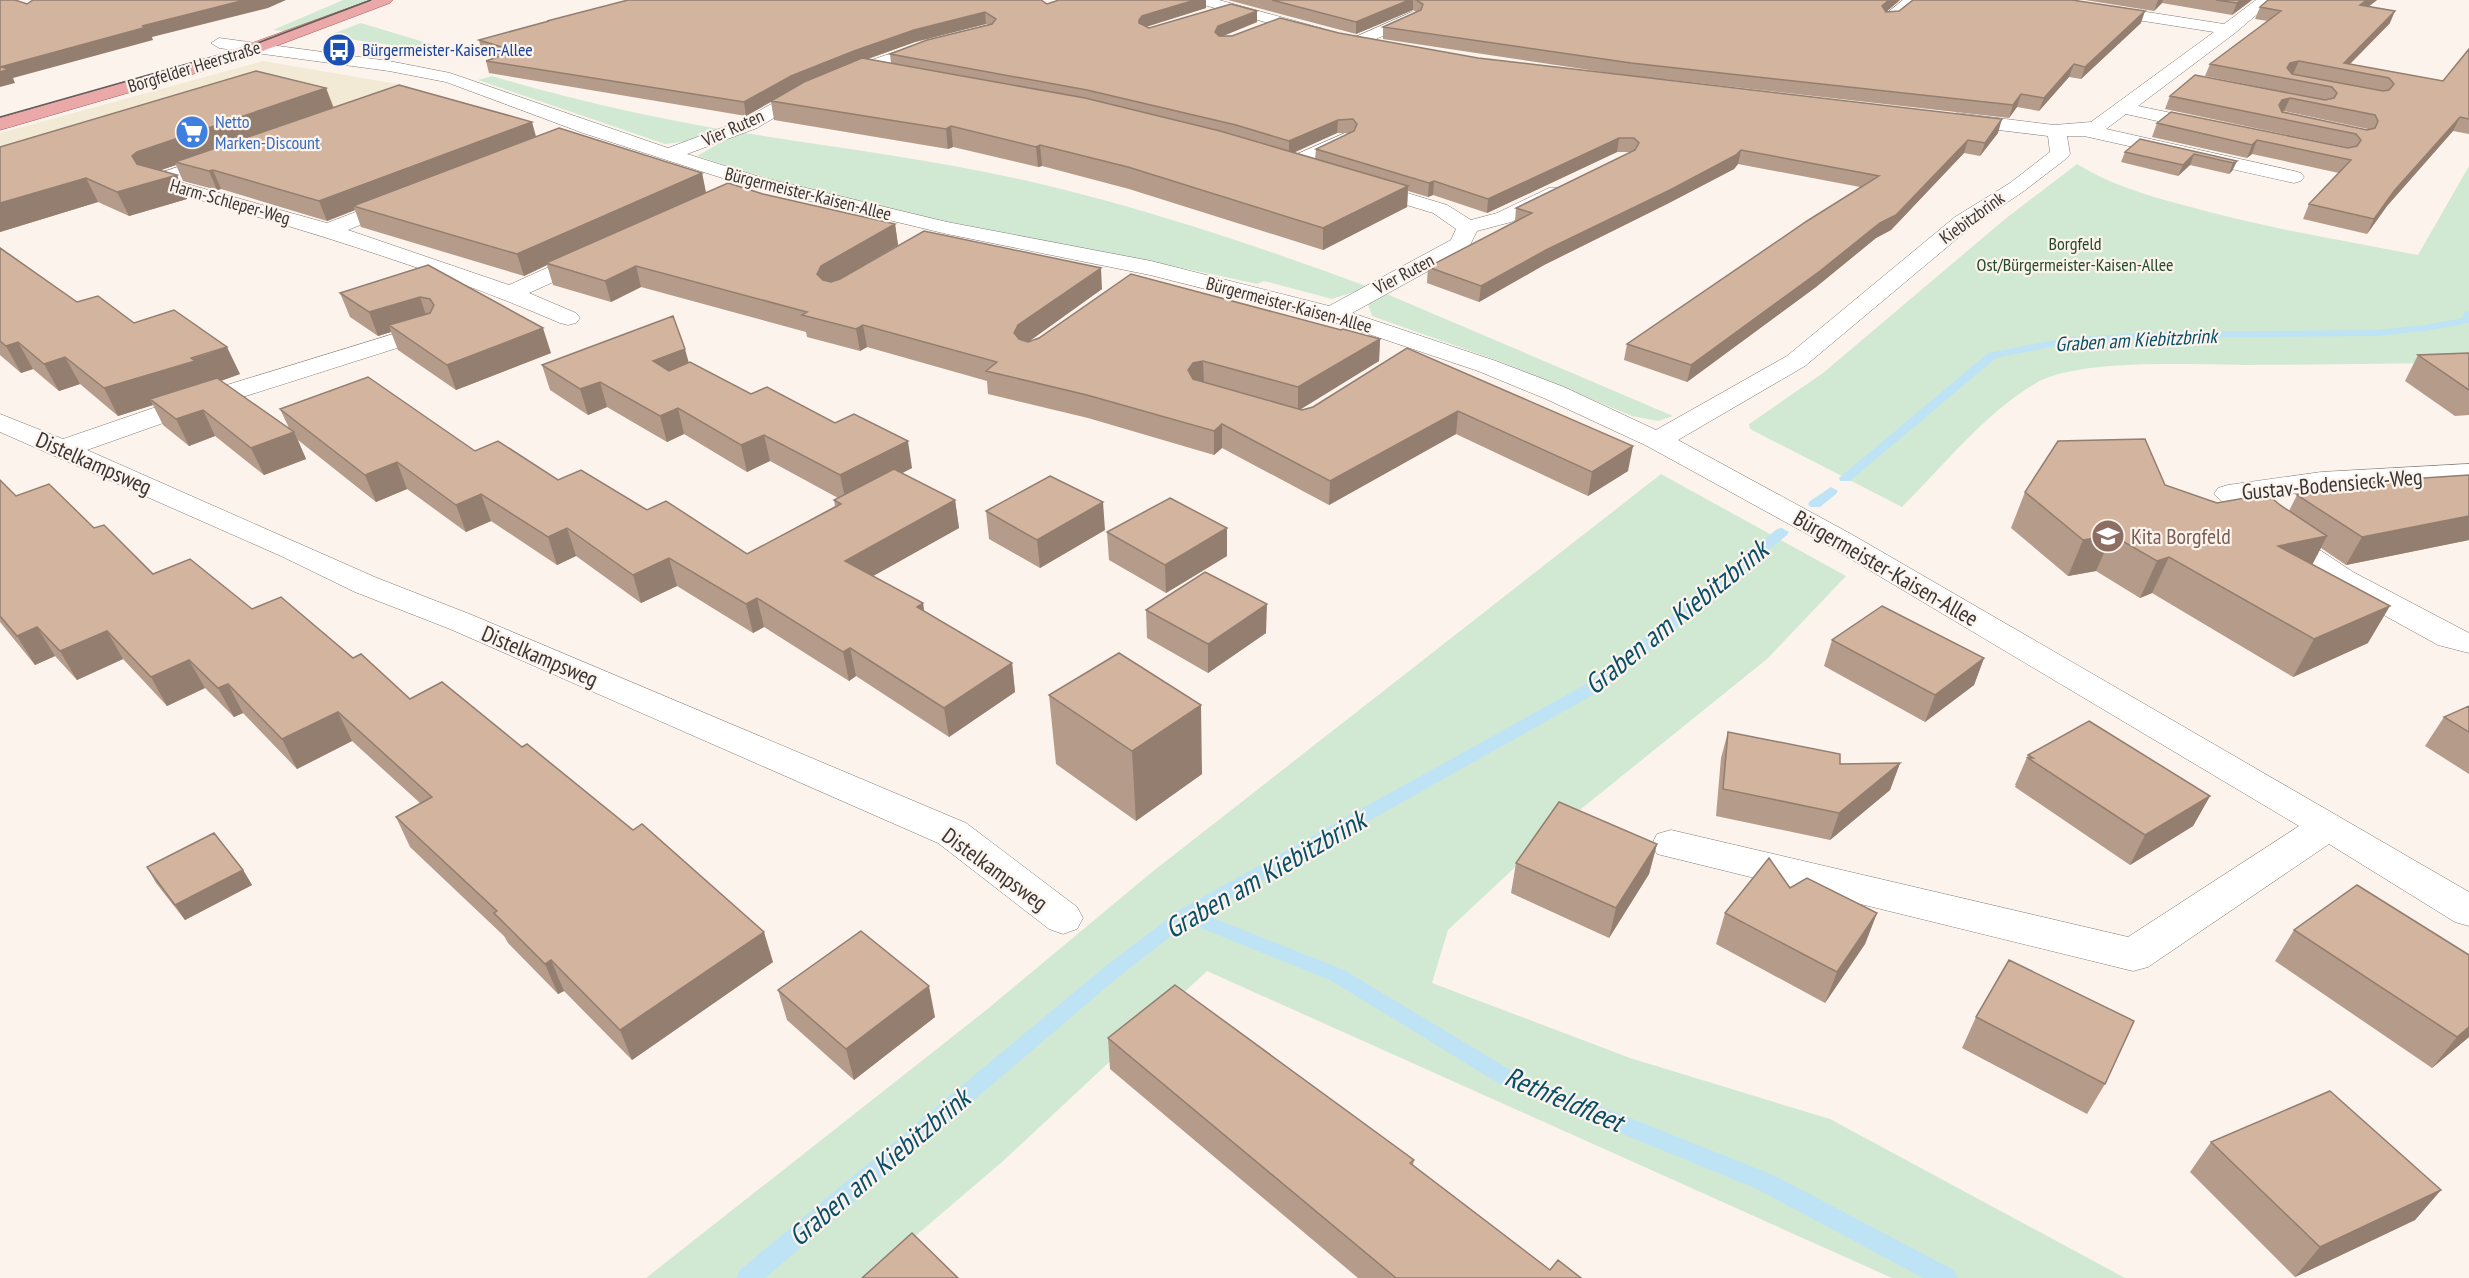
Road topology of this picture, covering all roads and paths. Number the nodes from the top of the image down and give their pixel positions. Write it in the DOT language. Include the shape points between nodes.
graph roads {
  1 [pos="385,0"];
  2 [pos="1912,0"];
  3 [pos="2041,0"];
  4 [pos="2266,0"];
  5 [pos="1201,9"];
  6 [pos="1412,16"];
  7 [pos="1889,18"];
  8 [pos="1280,21"];
  9 [pos="1258,30"];
  10 [pos="2229,30"];
  11 [pos="250,32"];
  12 [pos="954,39"];
  13 [pos="1359,41"];
  14 [pos="214,44"];
  15 [pos="259,48"];
  16 [pos="1394,48"];
  17 [pos="2188,61"];
  18 [pos="2210,65"];
  19 [pos="863,69"];
  20 [pos="898,75"];
  21 [pos="2166,76"];
  22 [pos="450,78"];
  23 [pos="2189,81"];
  24 [pos="417,89"];
  25 [pos="2147,91"];
  26 [pos="2170,96"];
  27 [pos="2123,108"];
  28 [pos="1939,117"];
  29 [pos="0,124"];
  30 [pos="2054,130"];
  31 [pos="2084,130"];
  32 [pos="2227,130"];
  33 [pos="1345,139"];
  34 [pos="243,151"];
  35 [pos="667,155"];
  36 [pos="1271,157"];
  37 [pos="1293,163"];
  38 [pos="1320,172"];
  39 [pos="2294,177"];
  40 [pos="1343,179"];
  41 [pos="753,182"];
  42 [pos="1575,183"];
  43 [pos="414,196"];
  44 [pos="722,197"];
  45 [pos="1468,227"];
  46 [pos="946,228"];
  47 [pos="328,230"];
  48 [pos="916,246"];
  49 [pos="606,250"];
  50 [pos="1151,268"];
  51 [pos="1123,288"];
  52 [pos="510,293"];
  53 [pos="1332,314"];
  54 [pos="568,318"];
  55 [pos="429,330"];
  56 [pos="313,343"];
  57 [pos="1426,345"];
  58 [pos="335,360"];
  59 [pos="1397,363"];
  60 [pos="0,422"];
  61 [pos="1657,440"];
  62 [pos="62,449"];
  63 [pos="2469,473"];
  64 [pos="2469,643"];
  65 [pos="2328,825"];
  66 [pos="1671,844"];
  67 [pos="2469,911"];
  68 [pos="1063,918"];
  1 -- 15 [label="main road, Borgfelder Heerstraße"];
  2 -- 7 [label="street"];
  3 -- 10 [label="street"];
  4 -- 10 [label="street"];
  5 -- 8 [label="street" via="1231,8"];
  6 -- 13 [label="street"];
  8 -- 9 [label="street"];
  8 -- 13 [label="street"];
  10 -- 17 [label="street"];
  11 -- 14 [label="main road, Borgfelder Heerstraße"];
  12 -- 19 [label="street, Vier Ruten"];
  13 -- 16 [label="street"];
  14 -- 15 [label="street, Bürgermeister-Kaisen-Allee"];
  15 -- 22 [label="street, Bürgermeister-Kaisen-Allee"];
  15 -- 29 [label="main road, Borgfelder Heerstraße"];
  17 -- 18 [label="street"];
  17 -- 21 [label="street"];
  19 -- 20 [label="street"];
  19 -- 35 [label="street, Vier Ruten" via="800,95 750,124"];
  21 -- 23 [label="street"];
  21 -- 25 [label="street"];
  22 -- 24 [label="street"];
  22 -- 35 [label="street, Bürgermeister-Kaisen-Allee" via="579,133"];
  25 -- 26 [label="street"];
  25 -- 27 [label="street"];
  27 -- 31 [label="street" via="2098,126"];
  27 -- 32 [label="street"];
  28 -- 30 [label="street"];
  30 -- 31 [label="street"];
  30 -- 61 [label="street, Kiebitzbrink" via="2060,154 1963,222 1796,361"];
  31 -- 39 [label="street"];
  33 -- 37 [label="street"];
  34 -- 47 [label="street, Harm-Schleper-Weg" via="155,182"];
  35 -- 41 [label="street, Bürgermeister-Kaisen-Allee"];
  36 -- 37 [label="street"];
  37 -- 38 [label="street"];
  40 -- 45 [label="street" via="1440,209"];
  41 -- 44 [label="street"];
  41 -- 46 [label="street, Bürgermeister-Kaisen-Allee"];
  42 -- 45 [label="street" via="1504,218"];
  43 -- 47 [label="street"];
  45 -- 53 [label="street, Vier Ruten" via="1460,244"];
  46 -- 48 [label="street"];
  46 -- 50 [label="street, Bürgermeister-Kaisen-Allee"];
  47 -- 52 [label="street, Harm-Schleper-Weg"];
  49 -- 52 [label="street"];
  50 -- 51 [label="street"];
  50 -- 53 [label="street, Bürgermeister-Kaisen-Allee"];
  52 -- 54 [label="street, Harm-Schleper-Weg"];
  53 -- 57 [label="street, Bürgermeister-Kaisen-Allee"];
  55 -- 58 [label="street"];
  56 -- 58 [label="street"];
  57 -- 59 [label="street"];
  57 -- 61 [label="street, Bürgermeister-Kaisen-Allee" via="1555,393"];
  58 -- 62 [label="street"];
  60 -- 62 [label="street, Distelkampsweg"];
  61 -- 65 [label="street, Bürgermeister-Kaisen-Allee" via="1850,546"];
  62 -- 68 [label="street, Distelkampsweg" via="366,585 952,833"];
  63 -- 64 [label="street, Gustav-Bodensieck-Weg" via="2321,481 2228,494 2274,533 2342,579 2450,638"];
  65 -- 66 [label="street" via="2133,955"];
  65 -- 67 [label="street, Bürgermeister-Kaisen-Allee"];
}
